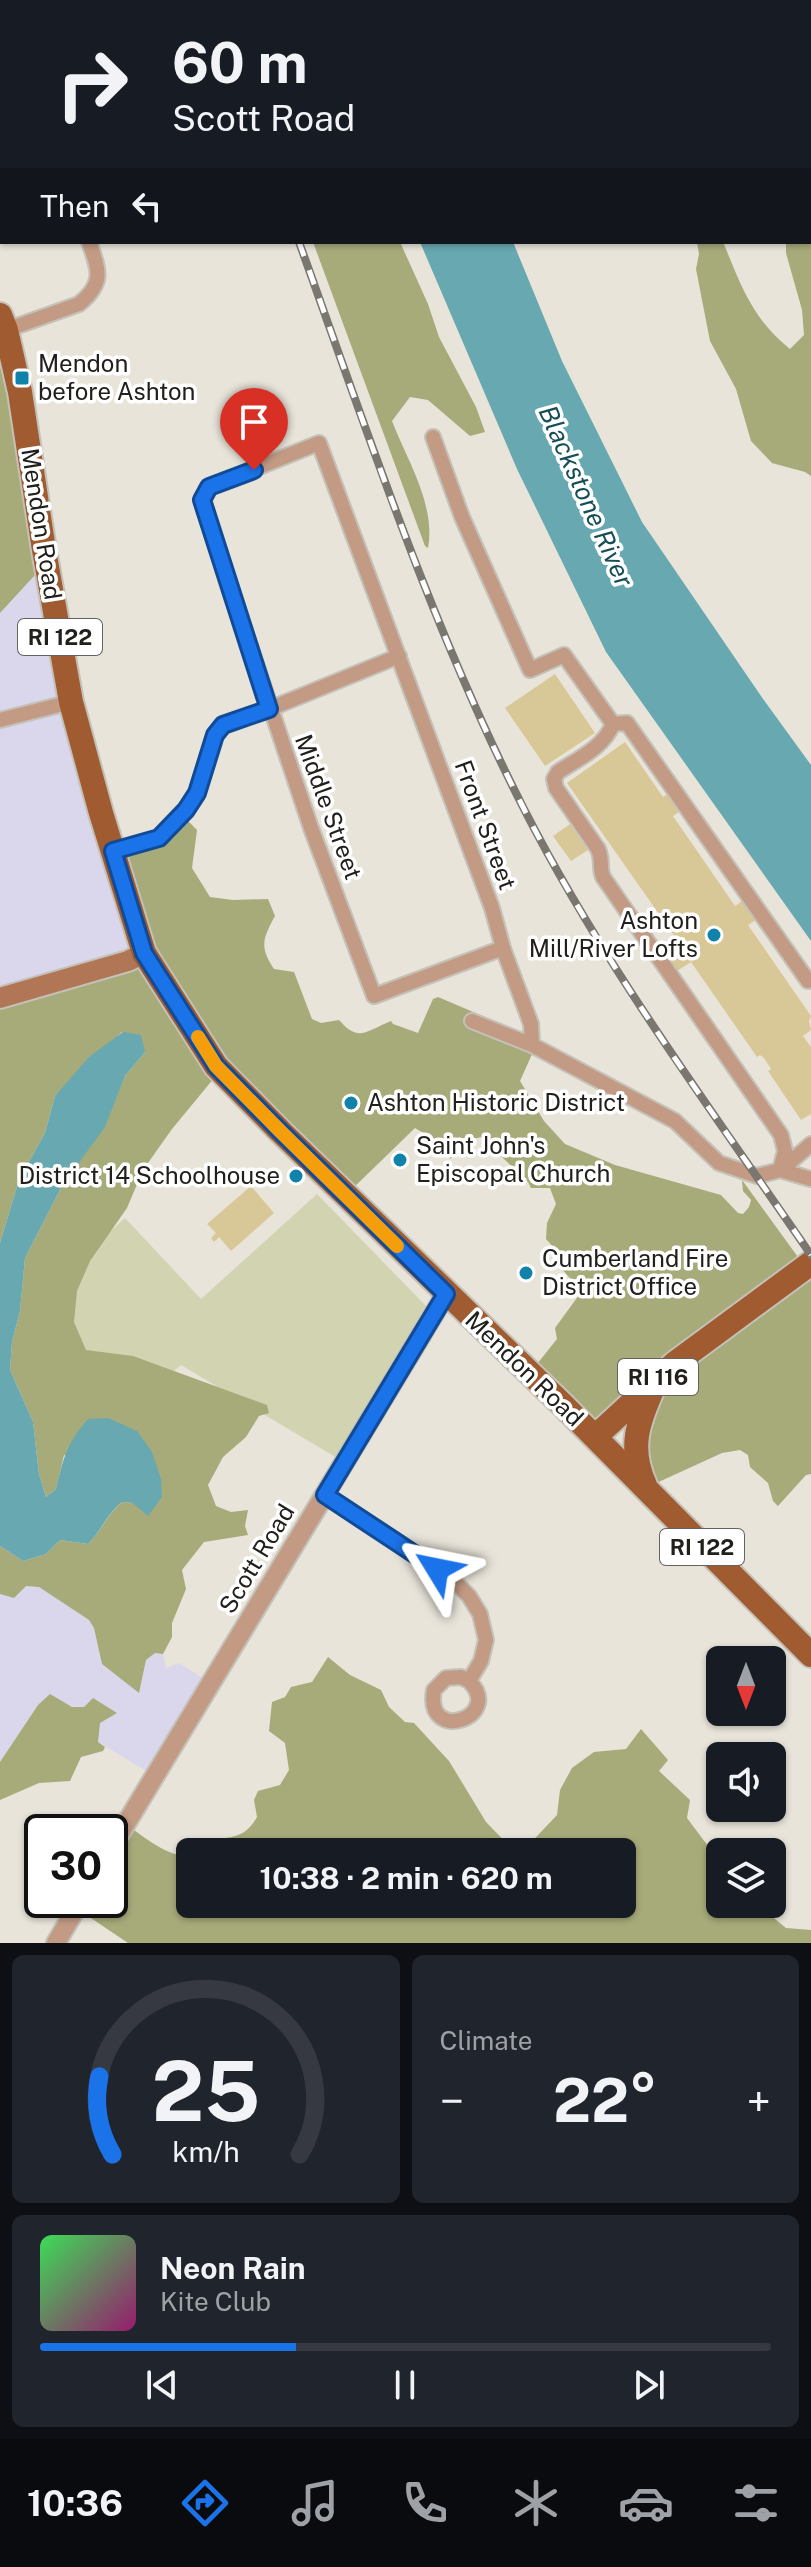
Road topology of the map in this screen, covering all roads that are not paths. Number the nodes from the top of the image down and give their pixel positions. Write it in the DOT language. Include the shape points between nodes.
graph roads {
  1 [pos="90,244"];
  2 [pos="3,323"];
  3 [pos="433,437"];
  4 [pos="203,495"];
  5 [pos="399,656"];
  6 [pos="71,702"];
  7 [pos="269,709"];
  8 [pos="0,720"];
  9 [pos="613,724"];
  10 [pos="113,851"];
  11 [pos="503,948"];
  12 [pos="144,953"];
  13 [pos="808,981"];
  14 [pos="0,998"];
  15 [pos="472,1021"];
  16 [pos="532,1045"];
  17 [pos="811,1144"];
  18 [pos="780,1170"];
  19 [pos="811,1179"];
  20 [pos="811,1263"];
  21 [pos="446,1294"];
  22 [pos="658,1378"];
  23 [pos="595,1437"];
  24 [pos="325,1495"];
  25 [pos="655,1500"];
  26 [pos="811,1655"];
  27 [pos="469,1681"];
  28 [pos="128,1820"];
  29 [pos="71,1918"];
  30 [pos="56,1943"];
  1 -- 2 [label="street" via="98,272 89,296 79,304"];
  2 -- 6 [label="main road, Mendon Road / RI 122" via="20,392"];
  3 -- 9 [label="street" via="530,670 564,655"];
  4 -- 5 [label="street, Front Street" via="220,482 319,443"];
  4 -- 7 [label="street, Middle Street"];
  5 -- 7 [label="street"];
  5 -- 11 [label="street, Front Street"];
  6 -- 8 [label="street"];
  6 -- 10 [label="main road, Mendon Road / RI 122"];
  7 -- 10 [label="street" via="223,725 197,793 159,838"];
  7 -- 11 [label="street, Middle Street" via="374,996"];
  9 -- 13 [label="street" via="627,723"];
  9 -- 18 [label="street" via="599,744 558,772 556,788 598,849 603,877 781,1135 785,1151"];
  10 -- 12 [label="main road, Mendon Road / RI 122"];
  11 -- 16 [label="street, Front Street" via="531,1024"];
  12 -- 14 [label="main road"];
  12 -- 21 [label="main road, Mendon Road" via="216,1066"];
  15 -- 16 [label="street"];
  16 -- 18 [label="street" via="675,1121 719,1163 757,1176"];
  17 -- 18 [label="street"];
  18 -- 19 [label="street"];
  20 -- 22 [label="main road, RI 116"];
  21 -- 23 [label="main road, Mendon Road"];
  21 -- 24 [label="street, Scott Road"];
  22 -- 23 [label="main road, RI 116"];
  22 -- 25 [label="main road" via="635,1449 640,1473"];
  23 -- 25 [label="main road, Mendon Road / RI 122"];
  24 -- 27 [label="street" via="469,1596 486,1640"];
  24 -- 28 [label="street, Scott Road"];
  25 -- 26 [label="main road, Mendon Road / RI 122"];
  29 -- 30 [label="street"];
}
